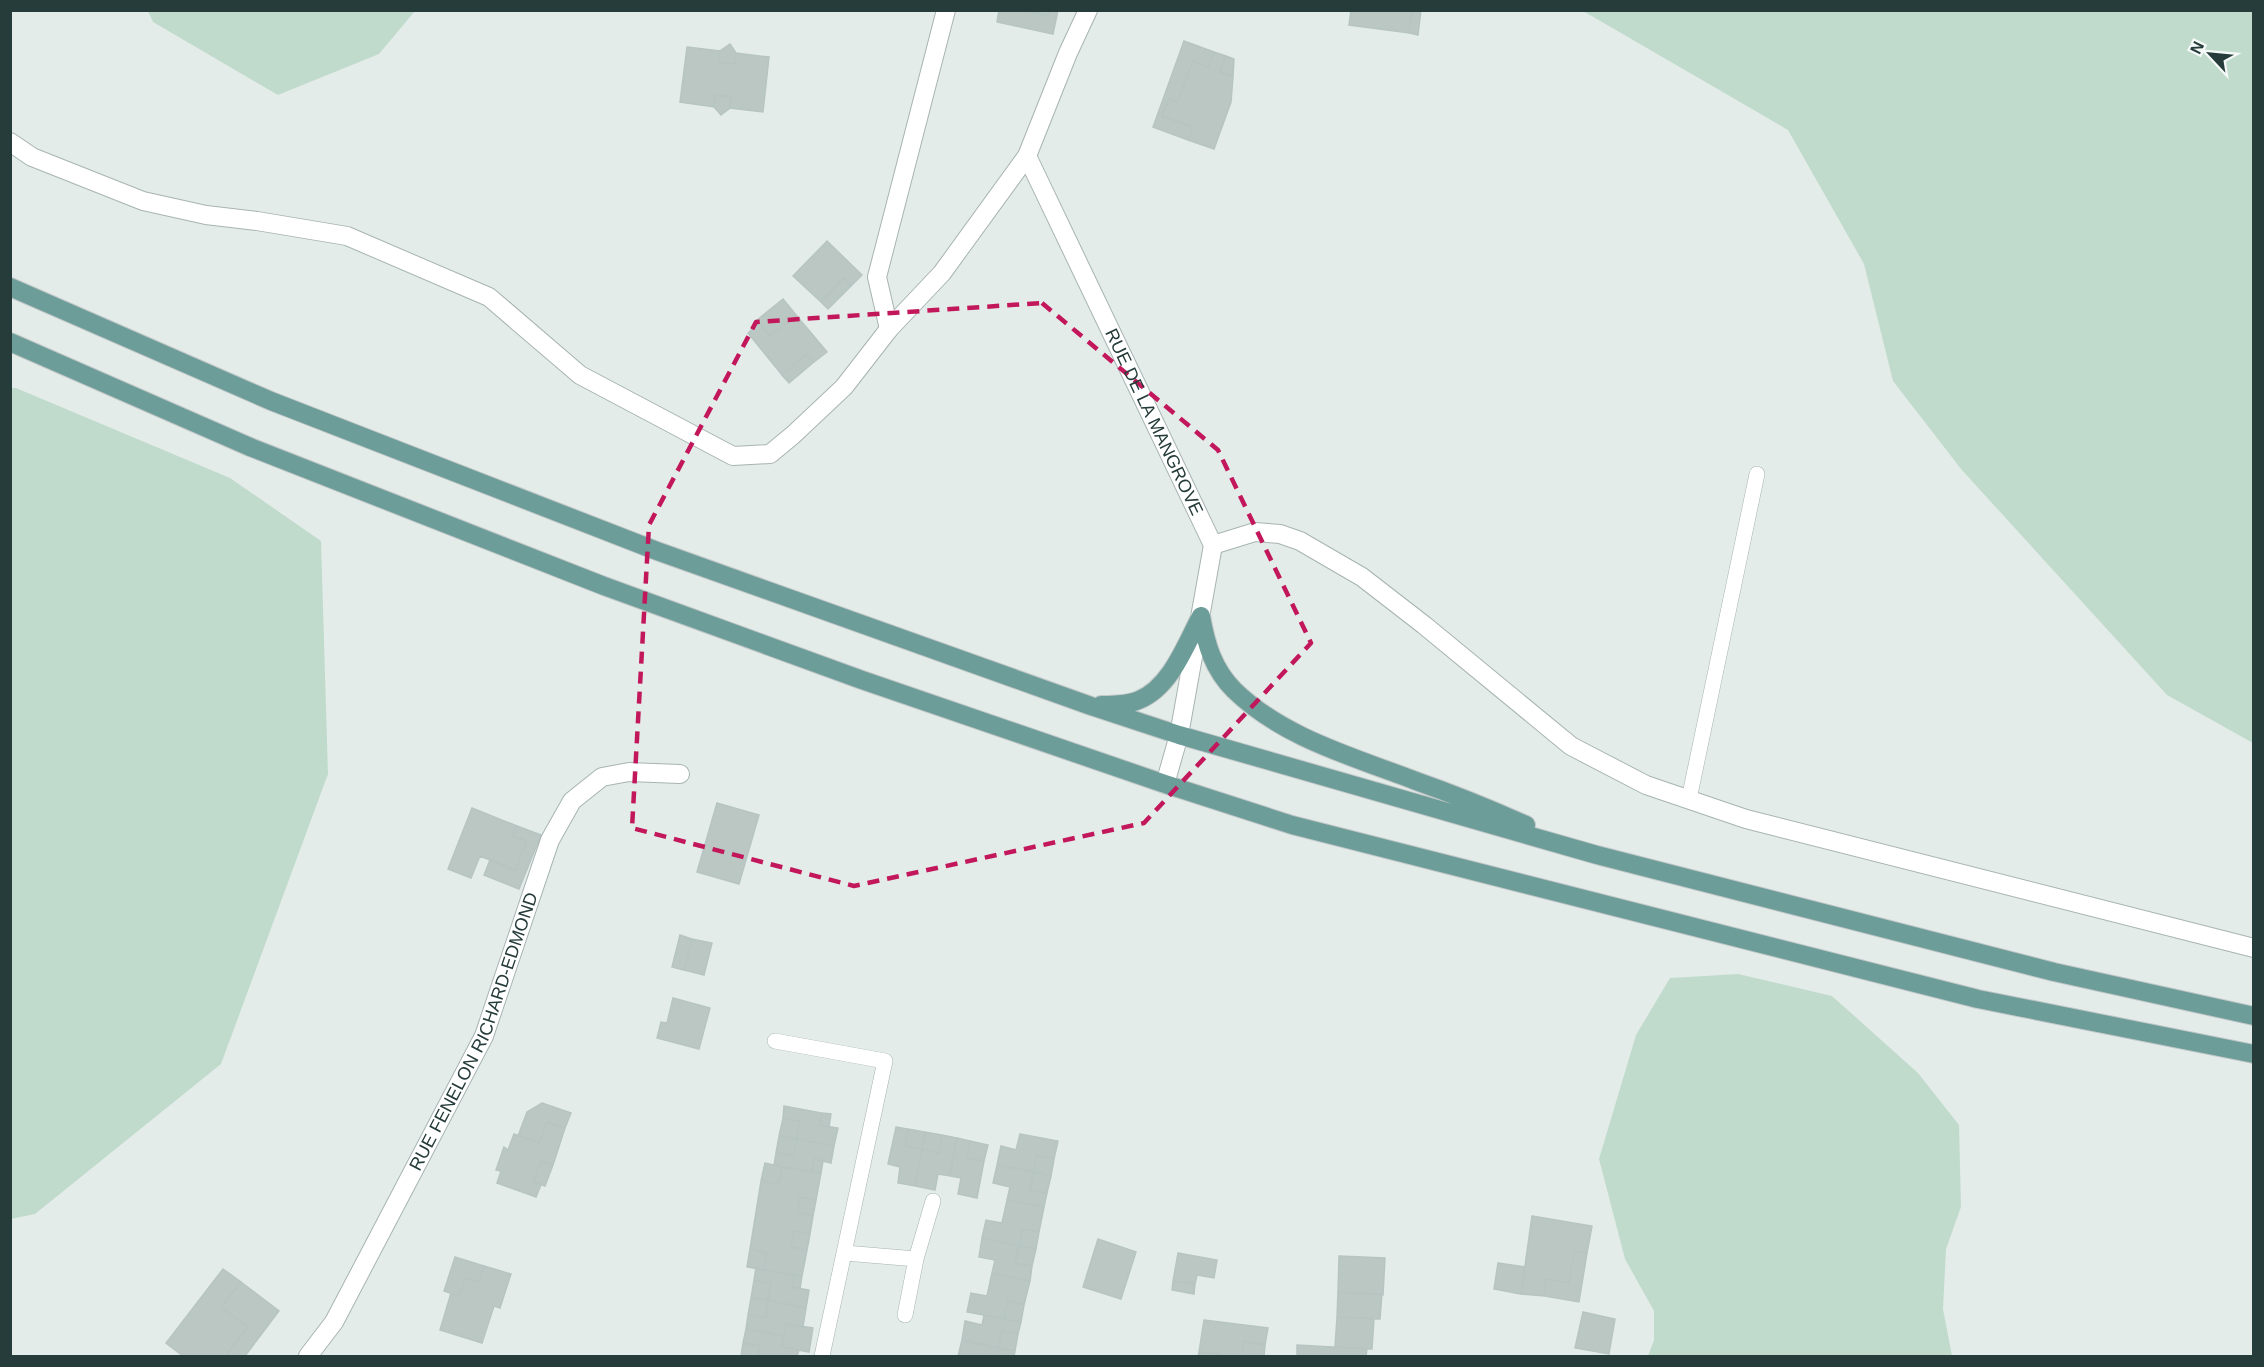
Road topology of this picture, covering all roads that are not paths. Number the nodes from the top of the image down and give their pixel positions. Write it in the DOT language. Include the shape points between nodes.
graph roads {
  1 [pos="946,10"];
  2 [pos="1088,10"];
  3 [pos="10,142"];
  4 [pos="1027,156"];
  5 [pos="10,287"];
  6 [pos="889,329"];
  7 [pos="10,342"];
  8 [pos="1757,474"];
  9 [pos="1213,544"];
  10 [pos="1201,616"];
  11 [pos="1091,706"];
  12 [pos="1179,735"];
  13 [pos="680,774"];
  14 [pos="1166,784"];
  15 [pos="1689,799"];
  16 [pos="1597,855"];
  17 [pos="2253,948"];
  18 [pos="2253,1016"];
  19 [pos="775,1041"];
  20 [pos="2253,1054"];
  21 [pos="933,1201"];
  22 [pos="845,1253"];
  23 [pos="916,1259"];
  24 [pos="905,1315"];
  25 [pos="308,1356"];
  26 [pos="822,1356"];
  1 -- 6 [label="street" via="877,277"];
  2 -- 4 [label="street"];
  3 -- 6 [label="street" via="32,157 143,201 206,215 347,236 489,297 580,375 733,456 770,454 794,435 844,387"];
  4 -- 6 [label="street" via="942,273"];
  4 -- 9 [label="street, RUE DE LA MANGROVE"];
  5 -- 11 [label="main road" via="271,401 647,546"];
  7 -- 14 [label="main road" via="250,447 604,586"];
  8 -- 15 [label="lane"];
  9 -- 10 [label="street"];
  9 -- 15 [label="street" via="1255,532 1280,534 1299,541 1362,577 1571,746 1646,785"];
  10 -- 11 [label="main road" via="1160,685 1139,700"];
  10 -- 12 [label="street"];
  10 -- 16 [label="main road" via="1206,647 1217,670 1233,690 1263,713 1306,738"];
  11 -- 12 [label="main road"];
  12 -- 14 [label="street"];
  12 -- 16 [label="main road"];
  13 -- 25 [label="street, RUE FENELON RICHARD-EDMOND" via="629,772 602,777 572,801 550,840 484,1036 334,1322"];
  14 -- 20 [label="main road" via="1292,825 1978,999"];
  15 -- 17 [label="street" via="1746,819"];
  16 -- 18 [label="main road" via="2054,972"];
  19 -- 22 [label="lane" via="885,1061"];
  21 -- 23 [label="lane"];
  22 -- 23 [label="lane"];
  22 -- 26 [label="lane"];
  23 -- 24 [label="lane"];
}
